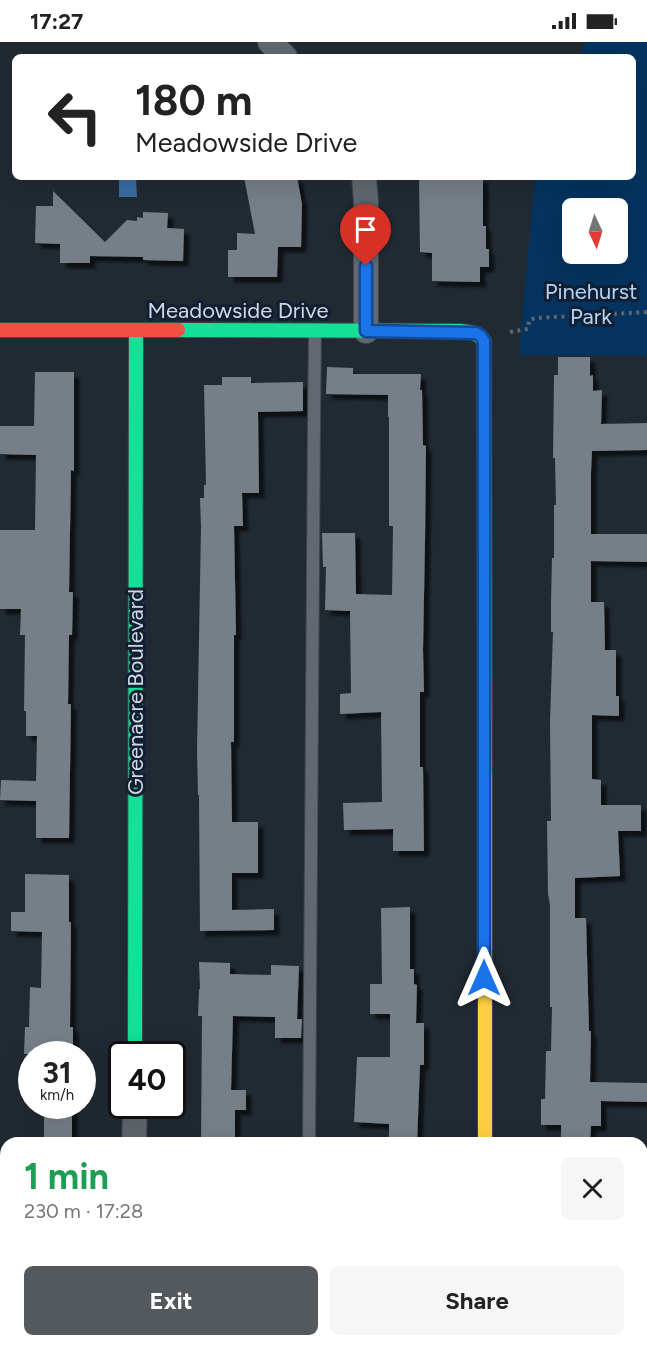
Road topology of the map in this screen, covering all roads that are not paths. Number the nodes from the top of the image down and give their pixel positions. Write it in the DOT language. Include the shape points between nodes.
graph roads {
  1 [pos="270,42"];
  2 [pos="282,54"];
  3 [pos="364,180"];
  4 [pos="0,330"];
  5 [pos="136,330"];
  6 [pos="315,331"];
  7 [pos="366,331"];
  8 [pos="135,1041"];
  9 [pos="135,1119"];
  10 [pos="134,1137"];
  11 [pos="309,1137"];
  12 [pos="485,1137"];
  1 -- 2 [label="street"];
  3 -- 7 [label="street"];
  4 -- 5 [label="street, Meadowside Drive"];
  5 -- 6 [label="street, Meadowside Drive"];
  5 -- 8 [label="street, Greenacre Boulevard"];
  6 -- 7 [label="street, Meadowside Drive"];
  6 -- 11 [label="lane"];
  7 -- 12 [label="street, Meadowside Drive" via="480,337"];
  9 -- 10 [label="street"];
}
